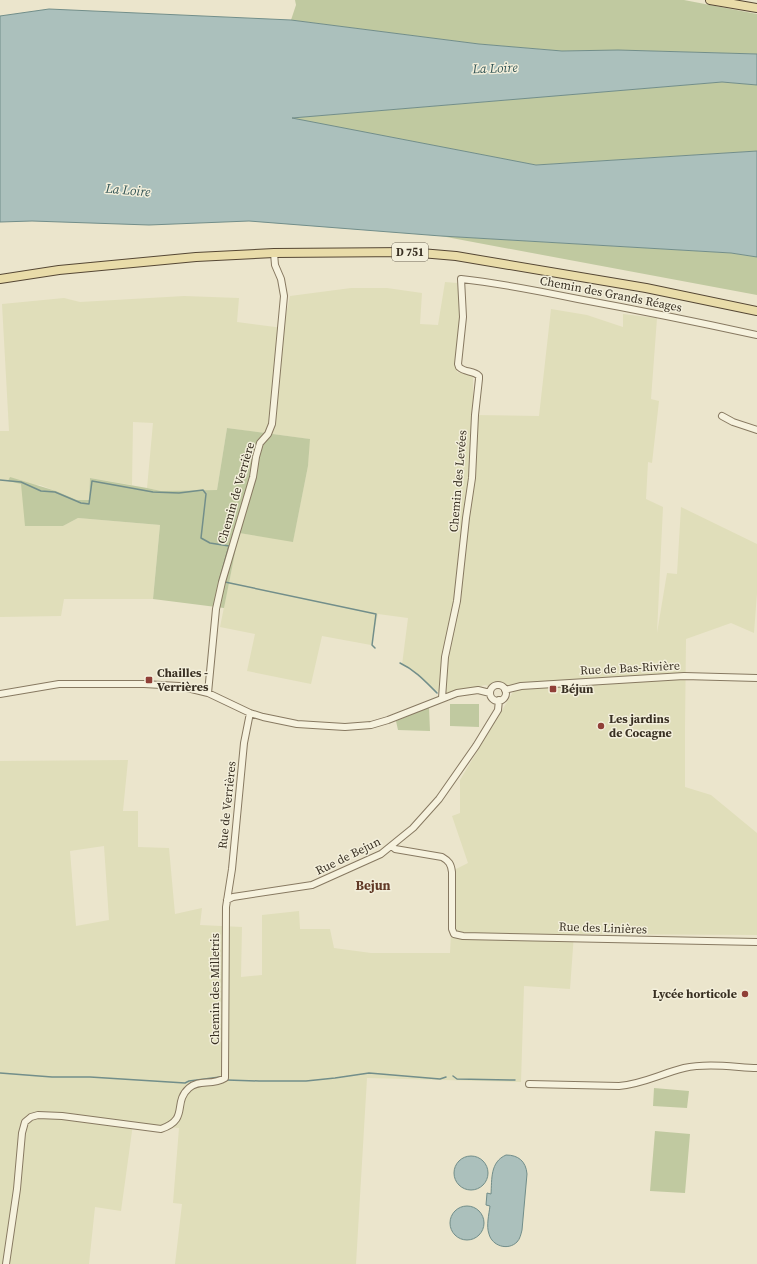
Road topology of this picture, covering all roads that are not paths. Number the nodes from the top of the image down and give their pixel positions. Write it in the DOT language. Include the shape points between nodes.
graph roads {
  1 [pos="710,0"];
  2 [pos="757,8"];
  3 [pos="274,253"];
  4 [pos="0,279"];
  5 [pos="461,279"];
  6 [pos="757,311"];
  7 [pos="757,335"];
  8 [pos="722,416"];
  9 [pos="757,430"];
  10 [pos="757,678"];
  11 [pos="505,690"];
  12 [pos="208,693"];
  13 [pos="490,693"];
  14 [pos="0,694"];
  15 [pos="442,698"];
  16 [pos="499,700"];
  17 [pos="250,713"];
  18 [pos="392,846"];
  19 [pos="227,900"];
  20 [pos="757,942"];
  21 [pos="757,1068"];
  22 [pos="529,1084"];
  23 [pos="6,1264"];
  1 -- 2 [label="main road"];
  3 -- 4 [label="main road, D 751" via="196,257 59,270"];
  3 -- 6 [label="main road, D 751" via="409,252 456,256 646,288"];
  3 -- 12 [label="street, Chemin de Verrière" via="274,265 281,279 284,296 272,424 260,443 253,477 222,582 216,609"];
  5 -- 7 [label="street, Chemin des Grands Réages" via="480,280"];
  5 -- 15 [label="street, Chemin des Levées" via="463,317 458,364 463,370 476,373 479,379 472,478 457,601 445,656"];
  8 -- 9 [label="street"];
  10 -- 11 [label="street, Rue de Bas-Rivière" via="684,676 522,686"];
  11 -- 13 [label="street" via="501,686 495,686"];
  11 -- 16 [label="street" via="504,698"];
  12 -- 14 [label="street" via="179,686 59,684"];
  12 -- 17 [label="street"];
  13 -- 15 [label="street" via="471,690"];
  13 -- 16 [label="street" via="493,699"];
  15 -- 17 [label="street" via="371,725 317,726 278,721"];
  16 -- 18 [label="street, Rue de Bejun" via="498,710 457,776 424,817"];
  17 -- 19 [label="street, Rue de Verrières" via="244,743"];
  18 -- 19 [label="street, Rue de Bejun" via="381,854 312,885"];
  18 -- 20 [label="street, Rue des Linières" via="395,849 442,858 451,865 454,934"];
  19 -- 23 [label="street, Chemin des Milletris" via="225,1078 215,1083 197,1083 191,1086 182,1099 176,1121 161,1129 38,1114 25,1122"];
  21 -- 22 [label="street" via="700,1065 632,1085 619,1086"];
}
